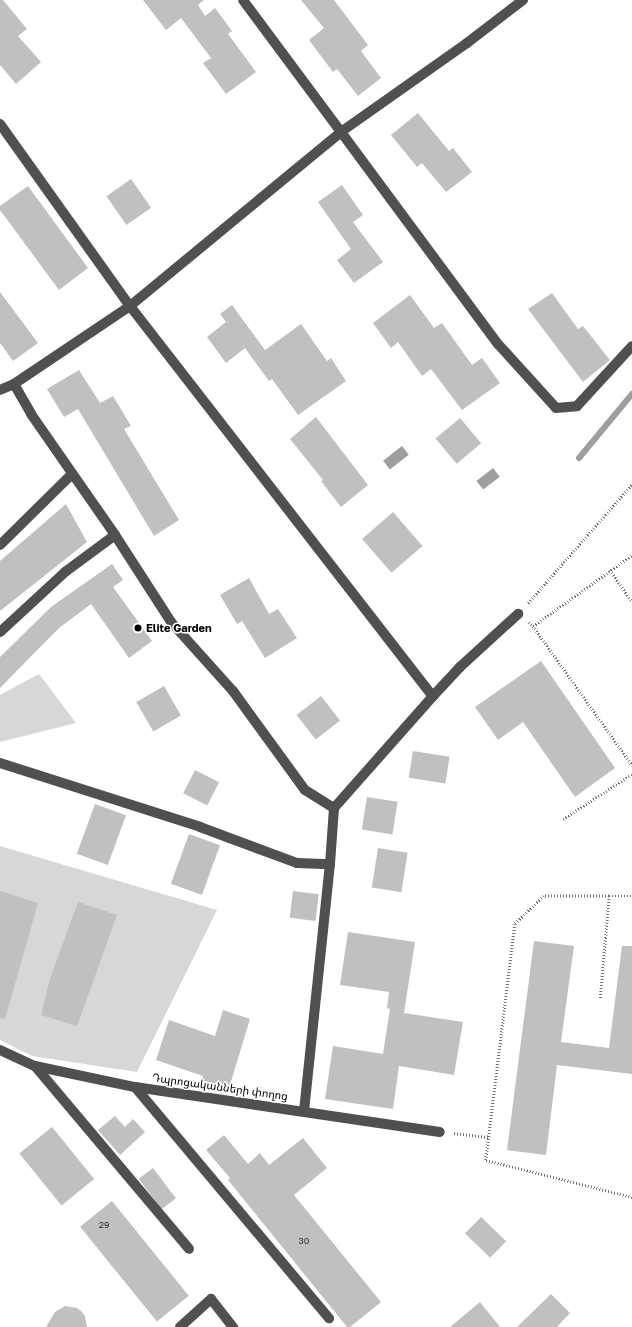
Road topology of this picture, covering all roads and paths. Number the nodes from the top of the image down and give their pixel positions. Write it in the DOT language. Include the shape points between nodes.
graph roads {
  1 [pos="243,0"];
  2 [pos="523,0"];
  3 [pos="0,124"];
  4 [pos="341,132"];
  5 [pos="130,306"];
  6 [pos="632,346"];
  7 [pos="14,384"];
  8 [pos="0,390"];
  9 [pos="72,474"];
  10 [pos="632,484"];
  11 [pos="115,536"];
  12 [pos="0,545"];
  13 [pos="632,554"];
  14 [pos="610,570"];
  15 [pos="632,601"];
  16 [pos="518,614"];
  17 [pos="533,626"];
  18 [pos="0,632"];
  19 [pos="433,696"];
  20 [pos="0,763"];
  21 [pos="632,765"];
  22 [pos="632,774"];
  23 [pos="334,808"];
  24 [pos="563,819"];
  25 [pos="330,864"];
  26 [pos="609,896"];
  27 [pos="632,896"];
  28 [pos="600,998"];
  29 [pos="0,1050"];
  30 [pos="35,1066"];
  31 [pos="135,1087"];
  32 [pos="304,1110"];
  33 [pos="440,1132"];
  34 [pos="489,1137"];
  35 [pos="632,1197"];
  36 [pos="189,1249"];
  37 [pos="328,1318"];
  38 [pos="180,1327"];
  39 [pos="232,1327"];
  1 -- 4 [label="street"];
  2 -- 4 [label="street"];
  3 -- 5 [label="street"];
  4 -- 5 [label="street"];
  4 -- 6 [label="street" via="498,344 556,408 577,406"];
  5 -- 7 [label="street"];
  5 -- 19 [label="street"];
  7 -- 8 [label="street"];
  7 -- 9 [label="street"];
  9 -- 11 [label="street"];
  9 -- 12 [label="street"];
  10 -- 16 [label="path"];
  11 -- 18 [label="street" via="65,572"];
  11 -- 23 [label="street" via="171,622 233,691 305,790"];
  13 -- 14 [label="path"];
  14 -- 15 [label="path"];
  14 -- 17 [label="path"];
  16 -- 17 [label="path"];
  16 -- 19 [label="street" via="460,667"];
  17 -- 21 [label="path"];
  19 -- 23 [label="street"];
  20 -- 25 [label="street" via="200,827 297,863"];
  22 -- 24 [label="path"];
  23 -- 25 [label="street"];
  25 -- 32 [label="street"];
  26 -- 27 [label="path"];
  26 -- 28 [label="path"];
  26 -- 34 [label="path" via="544,896 515,924"];
  29 -- 30 [label="street, Դպրոցականների փողոց"];
  30 -- 31 [label="street, Դպրոցականների փողոց"];
  30 -- 36 [label="street"];
  31 -- 32 [label="street, Դպրոցականների փողոց"];
  31 -- 37 [label="street"];
  32 -- 33 [label="street, Դպրոցականների փողոց"];
  33 -- 34 [label="path"];
  34 -- 35 [label="path" via="486,1160"];
  38 -- 39 [label="street" via="211,1299"];
}
